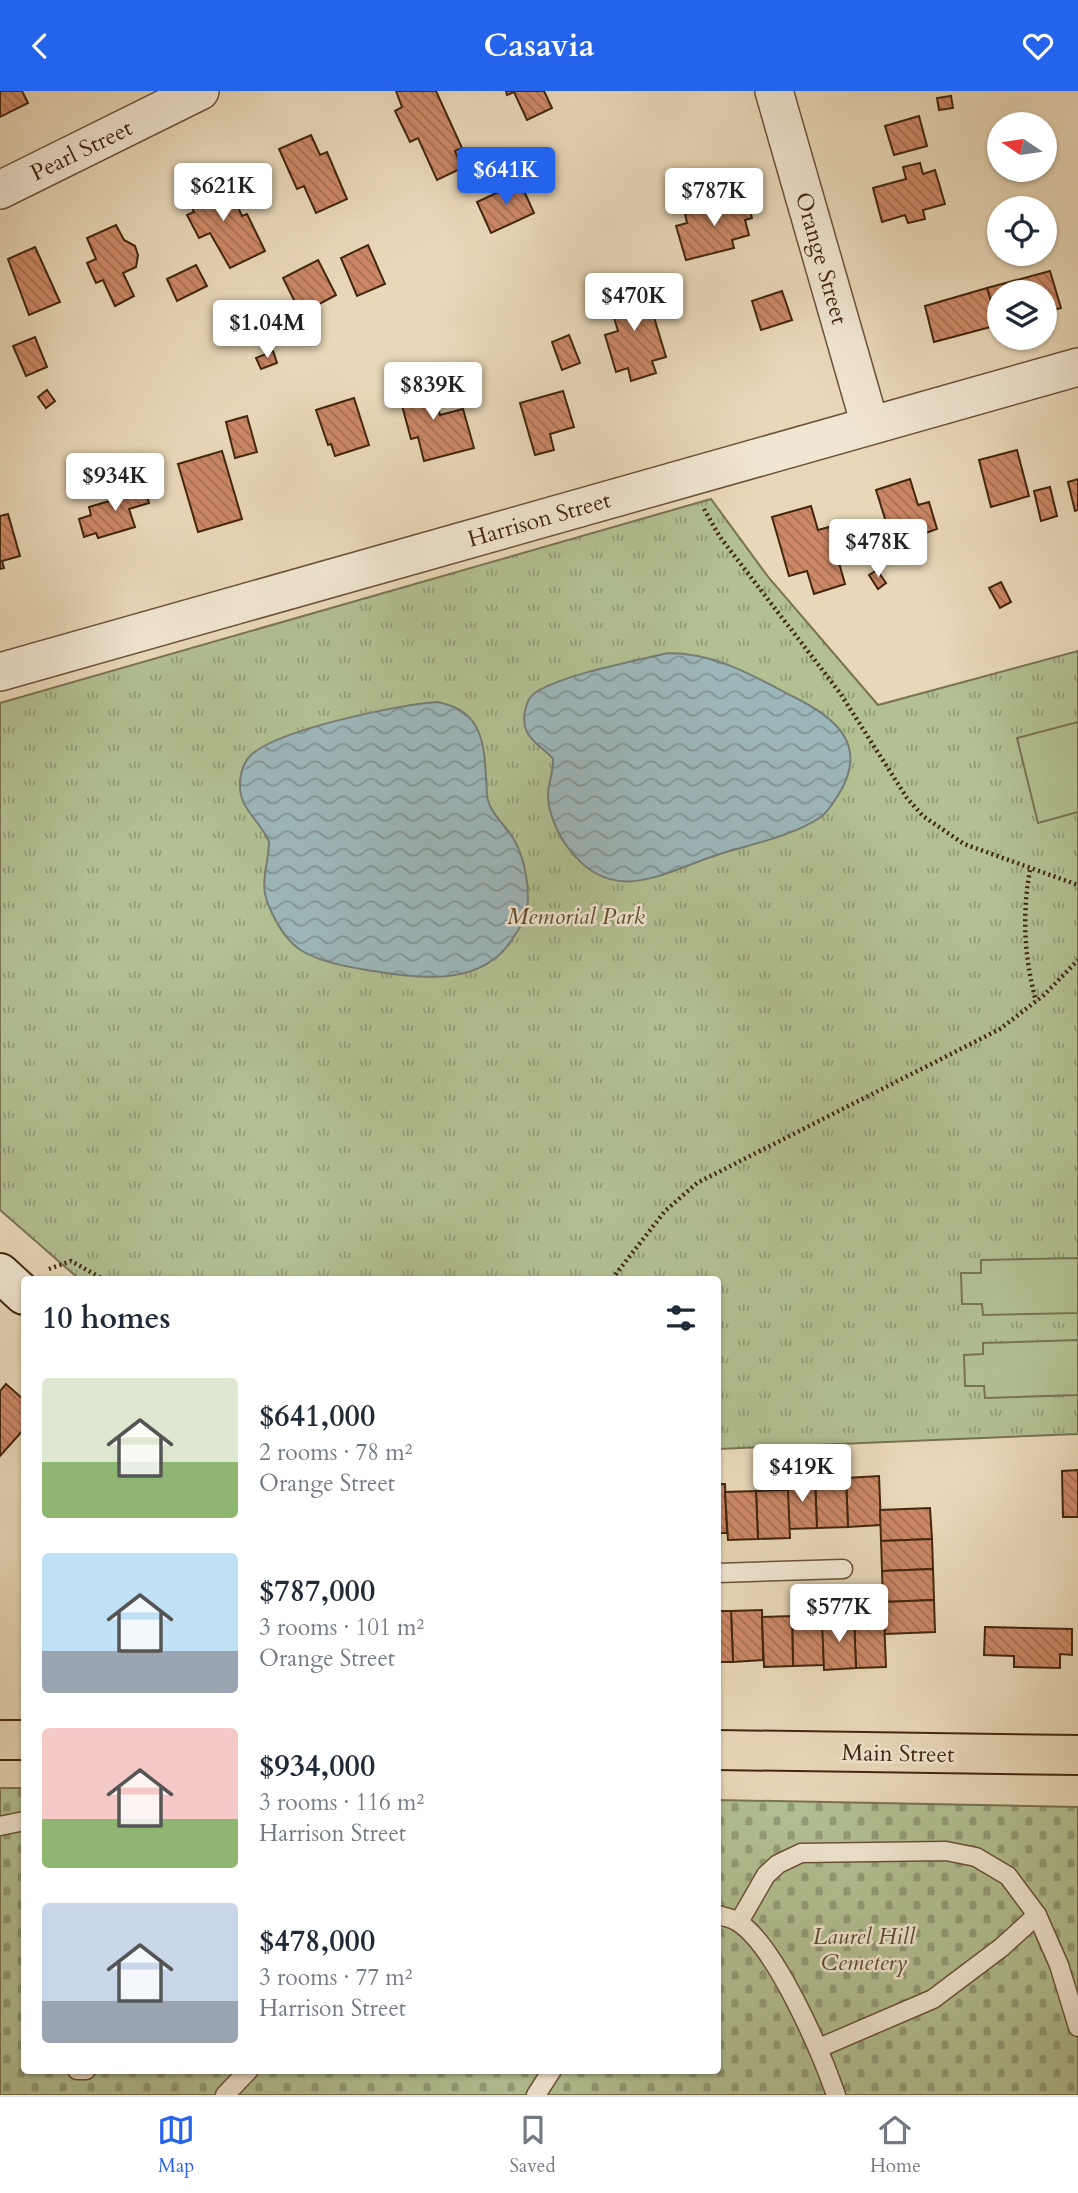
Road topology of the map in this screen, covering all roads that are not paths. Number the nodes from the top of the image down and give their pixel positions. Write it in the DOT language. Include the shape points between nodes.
graph roads {
  1 [pos="201,91"];
  2 [pos="774,91"];
  3 [pos="0,190"];
  4 [pos="1078,366"];
  5 [pos="870,425"];
  6 [pos="0,672"];
  7 [pos="0,1273"];
  8 [pos="21,1279"];
  9 [pos="843,1569"];
  10 [pos="721,1573"];
  11 [pos="0,1740"];
  12 [pos="21,1740"];
  13 [pos="721,1750"];
  14 [pos="1078,1755"];
  15 [pos="21,1822"];
  16 [pos="0,1826"];
  17 [pos="1037,1915"];
  18 [pos="721,1916"];
  19 [pos="739,1922"];
  20 [pos="1078,2027"];
  21 [pos="819,2048"];
  22 [pos="246,2074"];
  23 [pos="549,2074"];
  24 [pos="225,2095"];
  25 [pos="536,2095"];
  26 [pos="836,2095"];
  1 -- 3 [label="street, Pearl Street"];
  2 -- 5 [label="street, Orange Street"];
  4 -- 5 [label="street, Harrison Street"];
  5 -- 6 [label="street, Harrison Street"];
  7 -- 8 [label="street"];
  9 -- 10 [label="lane"];
  11 -- 12 [label="main road"];
  13 -- 14 [label="main road, Main Street"];
  15 -- 16 [label="lane"];
  17 -- 19 [label="lane" via="1008,1876 976,1857 946,1851 801,1853 778,1864 754,1893"];
  17 -- 20 [label="lane"];
  17 -- 21 [label="lane" via="933,1999"];
  18 -- 19 [label="lane"];
  19 -- 21 [label="lane" via="766,1954"];
  21 -- 26 [label="lane"];
  22 -- 24 [label="lane"];
  23 -- 25 [label="lane"];
}
